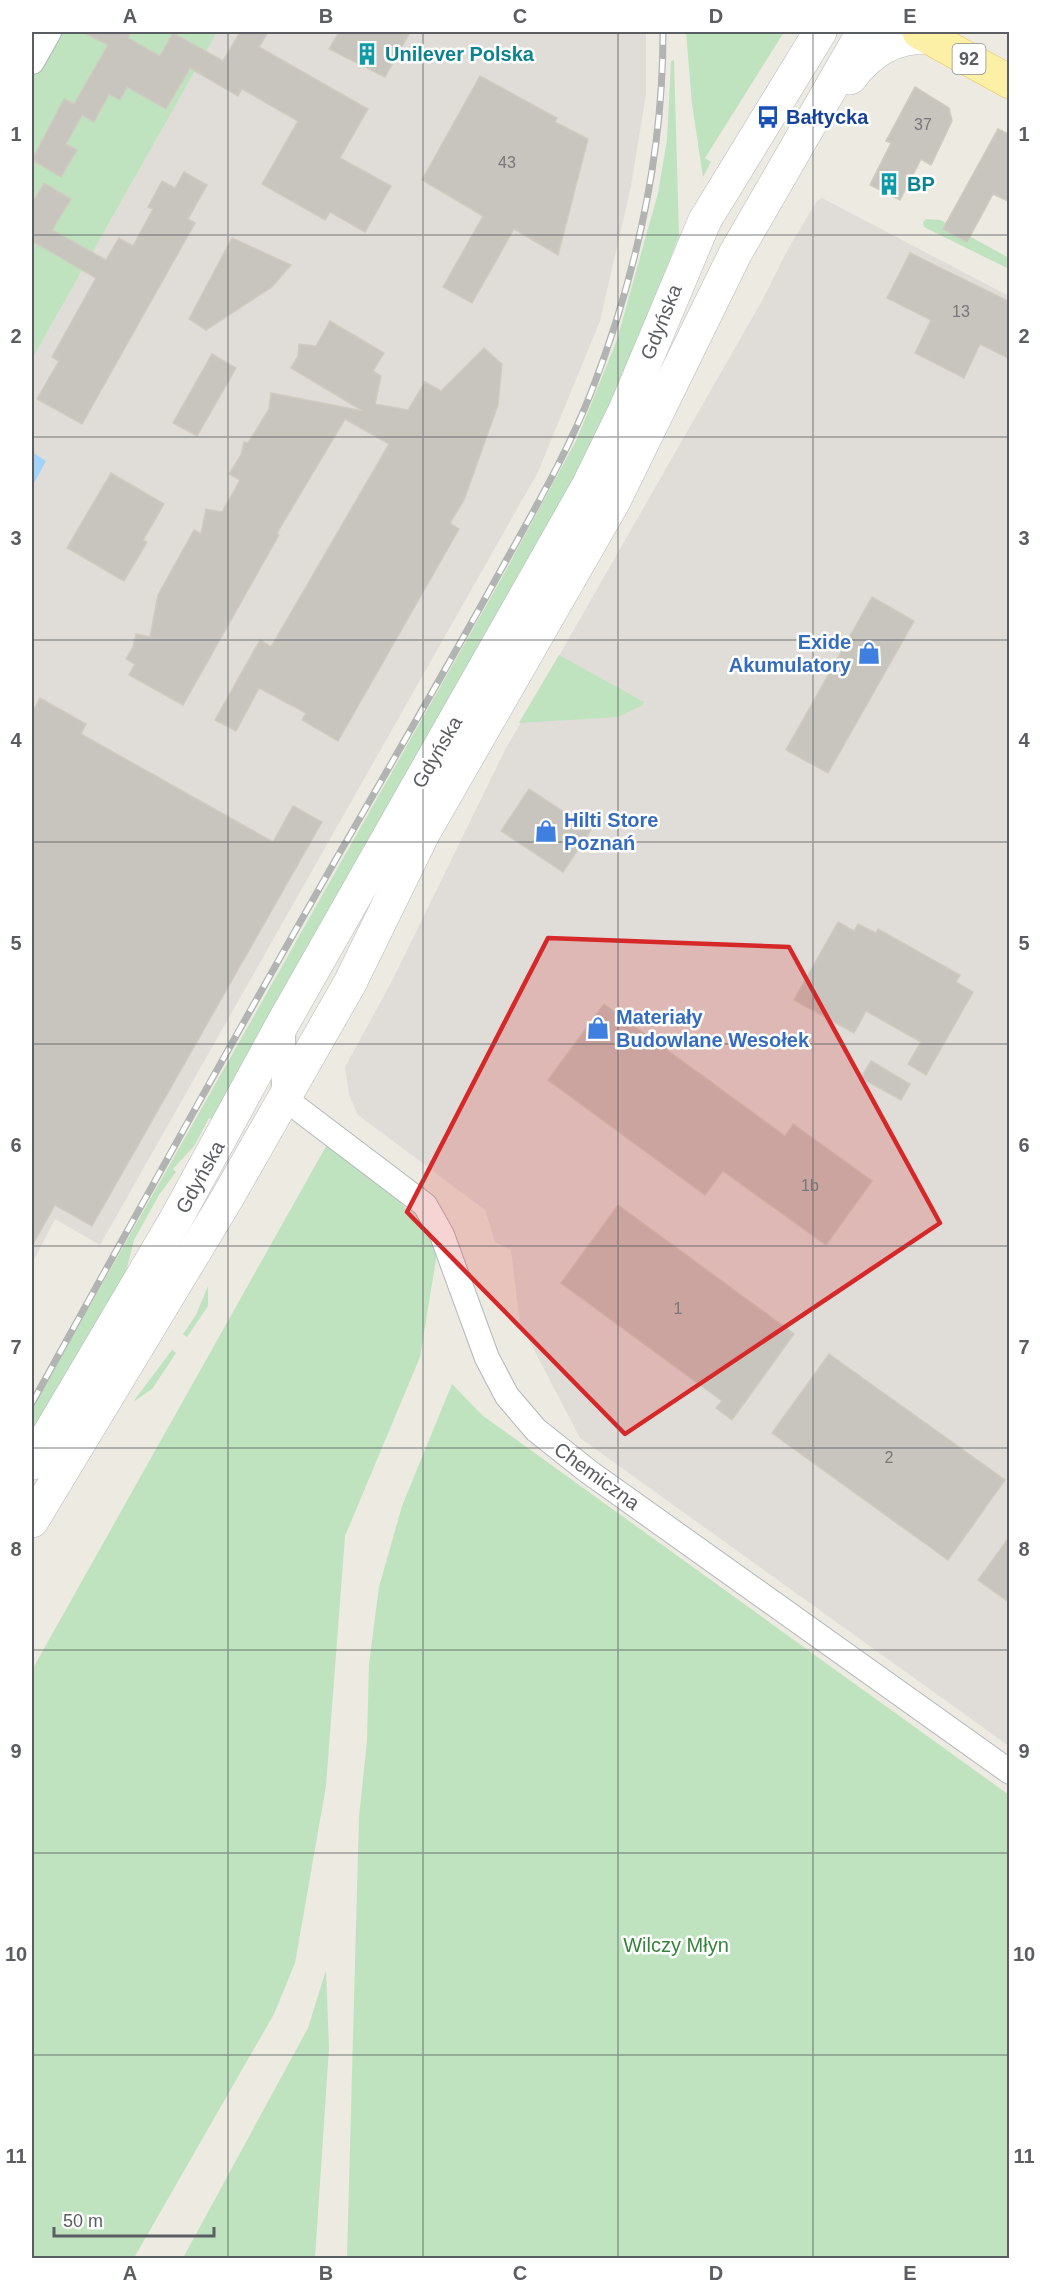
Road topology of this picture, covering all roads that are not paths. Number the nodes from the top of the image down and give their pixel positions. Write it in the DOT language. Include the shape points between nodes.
graph roads {
  1 [pos="49,32"];
  2 [pos="863,32"];
  3 [pos="818,33"];
  4 [pos="924,34"];
  5 [pos="32,62"];
  6 [pos="1010,82"];
  7 [pos="803,138"];
  8 [pos="283,1023"];
  9 [pos="284,1098"];
  10 [pos="236,1111"];
  11 [pos="32,1463"];
  12 [pos="32,1521"];
  13 [pos="1010,1772"];
  1 -- 5 [label="street"];
  2 -- 7 [label="main road, Gdyńska"];
  3 -- 8 [label="main road, Gdyńska" via="705,220 622,418 588,486"];
  4 -- 6 [label="main road, 92"];
  4 -- 7 [label="main road, Gdyńska" via="888,43 871,54"];
  7 -- 9 [label="main road, Gdyńska" via="735,254 614,501 423,834 350,983"];
  8 -- 9 [label="street"];
  8 -- 10 [label="main road, Gdyńska"];
  9 -- 10 [label="street"];
  9 -- 12 [label="main road, Gdyńska"];
  9 -- 13 [label="street, Chemiczna" via="425,1205 442,1234 493,1371 507,1396 536,1430 589,1472"];
  10 -- 11 [label="main road, Gdyńska" via="177,1220"];
}
